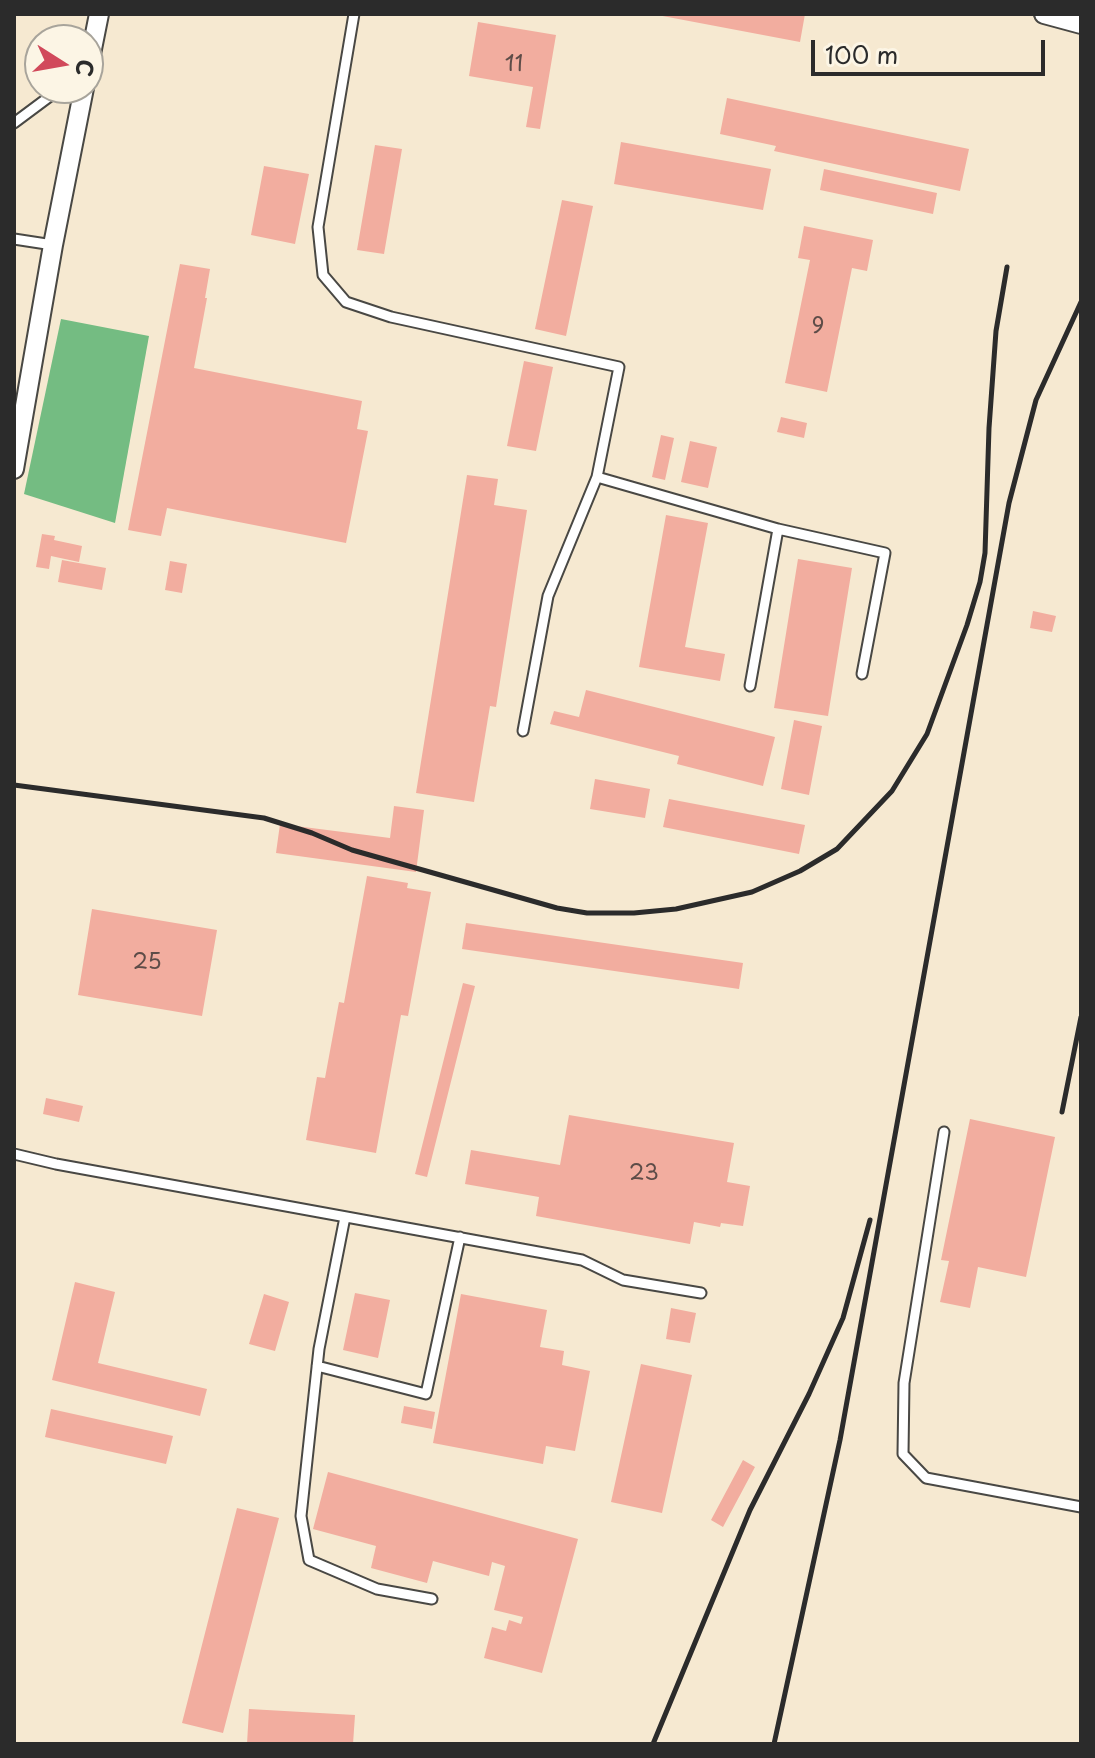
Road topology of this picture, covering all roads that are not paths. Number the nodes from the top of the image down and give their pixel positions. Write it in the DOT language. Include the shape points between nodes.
graph roads {
  1 [pos="354,14"];
  2 [pos="1044,14"];
  3 [pos="1081,24"];
  4 [pos="40,104"];
  5 [pos="81,104"];
  6 [pos="14,123"];
  7 [pos="14,239"];
  8 [pos="53,245"];
  9 [pos="14,469"];
  10 [pos="597,477"];
  11 [pos="778,529"];
  12 [pos="862,674"];
  13 [pos="750,686"];
  14 [pos="523,731"];
  15 [pos="944,1132"];
  16 [pos="14,1154"];
  17 [pos="345,1217"];
  18 [pos="460,1237"];
  19 [pos="701,1293"];
  20 [pos="317,1366"];
  21 [pos="1081,1507"];
  22 [pos="432,1599"];
  1 -- 10 [label="lane" via="318,227 323,275 346,302 391,317 619,367"];
  2 -- 3 [label="street"];
  4 -- 6 [label="lane"];
  5 -- 8 [label="street"];
  7 -- 8 [label="lane"];
  8 -- 9 [label="street"];
  10 -- 11 [label="lane"];
  10 -- 14 [label="lane" via="548,596"];
  11 -- 12 [label="lane" via="885,553"];
  11 -- 13 [label="lane"];
  15 -- 21 [label="lane" via="904,1383 903,1454 926,1478"];
  16 -- 17 [label="lane"];
  17 -- 18 [label="lane"];
  17 -- 20 [label="lane"];
  18 -- 19 [label="lane" via="582,1260 623,1280"];
  18 -- 20 [label="lane" via="426,1394"];
  20 -- 22 [label="lane" via="301,1516 309,1560 377,1589"];
}
